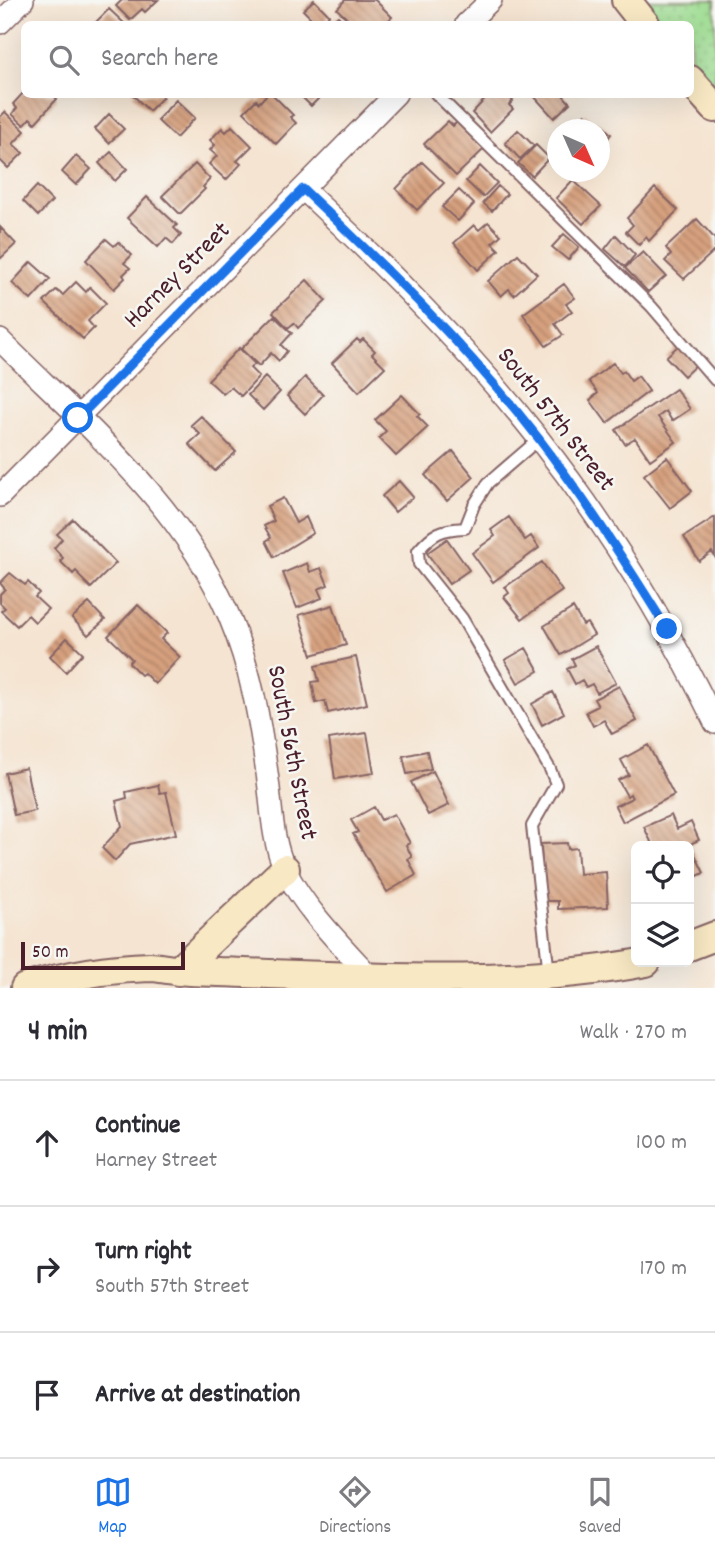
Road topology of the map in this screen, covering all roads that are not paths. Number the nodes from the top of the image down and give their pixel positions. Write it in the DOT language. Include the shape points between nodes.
graph roads {
  1 [pos="23,0"];
  2 [pos="491,0"];
  3 [pos="626,0"];
  4 [pos="469,21"];
  5 [pos="643,21"];
  6 [pos="0,23"];
  7 [pos="694,84"];
  8 [pos="392,98"];
  9 [pos="440,98"];
  10 [pos="715,108"];
  11 [pos="303,189"];
  12 [pos="0,340"];
  13 [pos="715,380"];
  14 [pos="78,418"];
  15 [pos="539,439"];
  16 [pos="0,496"];
  17 [pos="715,723"];
  18 [pos="285,869"];
  19 [pos="715,936"];
  20 [pos="694,944"];
  21 [pos="631,966"];
  22 [pos="178,971"];
  23 [pos="128,978"];
  24 [pos="374,981"];
  25 [pos="550,982"];
  26 [pos="26,988"];
  1 -- 6 [label="street"];
  2 -- 4 [label="street"];
  3 -- 5 [label="main road"];
  7 -- 10 [label="main road"];
  8 -- 11 [label="street, Harney Street"];
  9 -- 13 [label="lane" via="651,306"];
  11 -- 14 [label="street, Harney Street"];
  11 -- 15 [label="street, South 57th Street" via="432,316"];
  12 -- 14 [label="street, South 56th Street"];
  14 -- 16 [label="street, Harney Street"];
  14 -- 18 [label="street, South 56th Street" via="142,481 178,526 228,614 256,698 274,832"];
  15 -- 17 [label="street, South 57th Street" via="628,565"];
  15 -- 25 [label="lane" via="488,483 465,528 431,536 418,551 419,565 461,618 556,784 531,826"];
  18 -- 22 [label="main road"];
  18 -- 24 [label="street, South 56th Street" via="317,918"];
  19 -- 20 [label="main road"];
  21 -- 25 [label="main road"];
  22 -- 23 [label="main road" via="152,967"];
  22 -- 24 [label="main road"];
  23 -- 26 [label="main road" via="78,973"];
  24 -- 25 [label="main road"];
}
